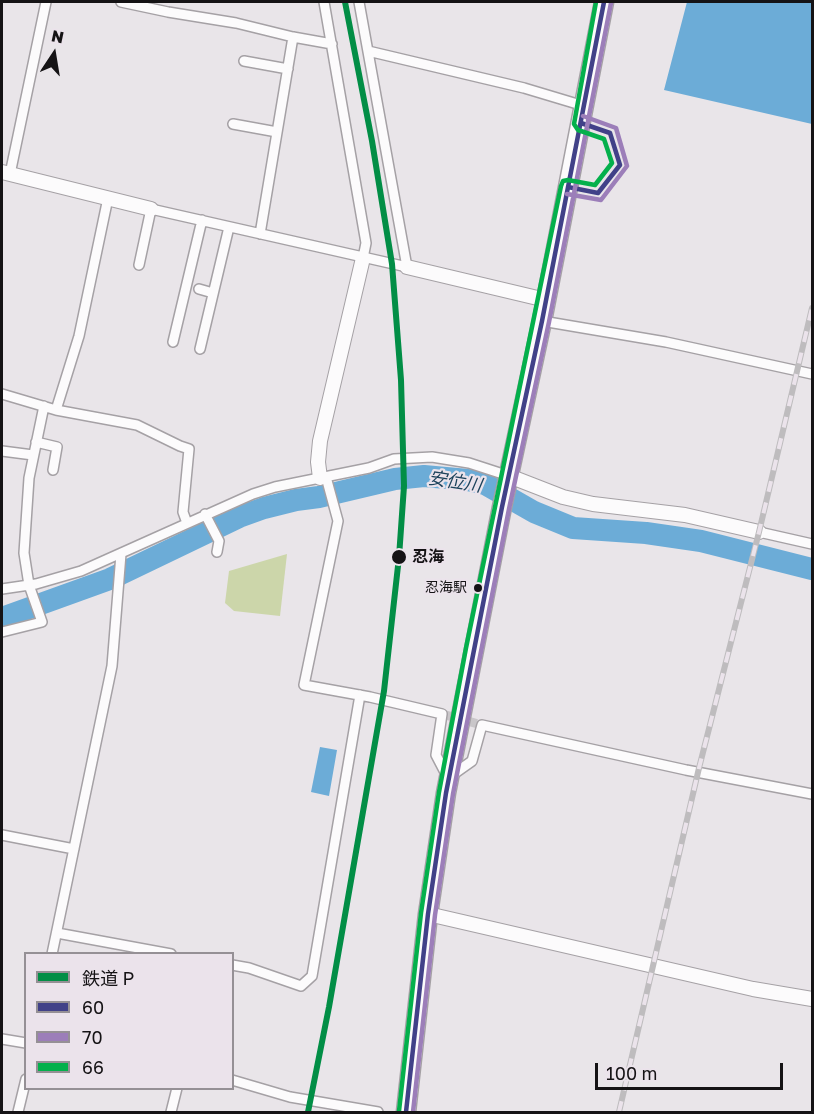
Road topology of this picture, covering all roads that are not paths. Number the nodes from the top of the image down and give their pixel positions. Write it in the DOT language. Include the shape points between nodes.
graph roads {
  1 [pos="46,2"];
  2 [pos="121,2"];
  3 [pos="324,2"];
  4 [pos="359,2"];
  5 [pos="604,2"];
  6 [pos="293,37"];
  7 [pos="332,44"];
  8 [pos="368,51"];
  9 [pos="244,61"];
  10 [pos="288,69"];
  11 [pos="584,106"];
  12 [pos="233,124"];
  13 [pos="277,132"];
  14 [pos="6,173"];
  15 [pos="108,198"];
  16 [pos="151,209"];
  17 [pos="202,220"];
  18 [pos="229,227"];
  19 [pos="260,234"];
  20 [pos="363,258"];
  21 [pos="139,265"];
  22 [pos="407,267"];
  23 [pos="199,289"];
  24 [pos="213,293"];
  25 [pos="546,300"];
  26 [pos="542,321"];
  27 [pos="203,338"];
  28 [pos="214,341"];
  29 [pos="173,342"];
  30 [pos="200,349"];
  31 [pos="813,374"];
  32 [pos="2,394"];
  33 [pos="44,406"];
  34 [pos="56,410"];
  35 [pos="36,442"];
  36 [pos="2,450"];
  37 [pos="33,455"];
  38 [pos="53,470"];
  39 [pos="325,479"];
  40 [pos="508,480"];
  41 [pos="207,517"];
  42 [pos="187,524"];
  43 [pos="759,532"];
  44 [pos="813,544"];
  45 [pos="217,552"];
  46 [pos="121,559"];
  47 [pos="31,588"];
  48 [pos="2,589"];
  49 [pos="2,632"];
  50 [pos="360,695"];
  51 [pos="448,778"];
  52 [pos="813,794"];
  53 [pos="2,835"];
  54 [pos="74,849"];
  55 [pos="428,914"];
  56 [pos="57,933"];
  57 [pos="52,952"];
  58 [pos="160,952"];
  59 [pos="234,965"];
  60 [pos="813,999"];
  61 [pos="2,1039"];
  62 [pos="24,1043"];
  63 [pos="234,1081"];
  64 [pos="24,1088"];
  65 [pos="177,1090"];
  66 [pos="409,1112"];
  67 [pos="18,1113"];
  68 [pos="171,1113"];
  69 [pos="378,1113"];
  1 -- 14 [label="street"];
  2 -- 6 [label="street" via="236,22"];
  3 -- 7 [label="street"];
  4 -- 8 [label="street"];
  5 -- 11 [label="highway"];
  6 -- 7 [label="street"];
  6 -- 10 [label="street"];
  7 -- 20 [label="street" via="366,243"];
  8 -- 11 [label="street"];
  8 -- 22 [label="street"];
  9 -- 10 [label="street"];
  10 -- 13 [label="street"];
  11 -- 25 [label="highway"];
  12 -- 13 [label="street"];
  13 -- 19 [label="street"];
  14 -- 15 [label="street"];
  15 -- 16 [label="street"];
  15 -- 34 [label="street" via="79,336"];
  16 -- 17 [label="street"];
  16 -- 21 [label="street"];
  17 -- 18 [label="street"];
  17 -- 29 [label="street"];
  18 -- 19 [label="street"];
  18 -- 24 [label="street"];
  19 -- 20 [label="street"];
  20 -- 22 [label="street"];
  20 -- 39 [label="street" via="320,441 318,462"];
  22 -- 25 [label="street"];
  23 -- 24 [label="street"];
  24 -- 27 [label="street"];
  25 -- 26 [label="highway"];
  26 -- 31 [label="street" via="666,342"];
  26 -- 40 [label="highway"];
  27 -- 28 [label="street"];
  27 -- 30 [label="street"];
  32 -- 33 [label="street"];
  33 -- 34 [label="street"];
  33 -- 35 [label="street"];
  34 -- 42 [label="street" via="137,425 189,449 183,512"];
  35 -- 37 [label="street"];
  35 -- 38 [label="street" via="57,447"];
  36 -- 37 [label="street"];
  37 -- 47 [label="street" via="24,544"];
  39 -- 40 [label="street" via="394,459 420,457 469,463"];
  39 -- 41 [label="street" via="274,487 231,502"];
  39 -- 50 [label="street" via="338,521 304,685"];
  40 -- 43 [label="street" via="593,504 685,515"];
  40 -- 51 [label="highway"];
  41 -- 42 [label="street"];
  41 -- 45 [label="street" via="218,539"];
  42 -- 46 [label="street"];
  43 -- 44 [label="street"];
  46 -- 47 [label="street"];
  46 -- 54 [label="street" via="112,666"];
  47 -- 48 [label="street"];
  47 -- 49 [label="street" via="42,622"];
  50 -- 51 [label="street" via="442,714 436,755"];
  50 -- 59 [label="street" via="312,976 301,986"];
  51 -- 52 [label="street" via="472,760 482,725"];
  51 -- 55 [label="highway"];
  53 -- 54 [label="street"];
  54 -- 56 [label="street"];
  55 -- 60 [label="street" via="753,989"];
  55 -- 66 [label="highway"];
  56 -- 57 [label="street"];
  56 -- 58 [label="street"];
  61 -- 62 [label="street"];
  63 -- 69 [label="street" via="290,1097"];
  64 -- 67 [label="street"];
  65 -- 68 [label="street"];
}
